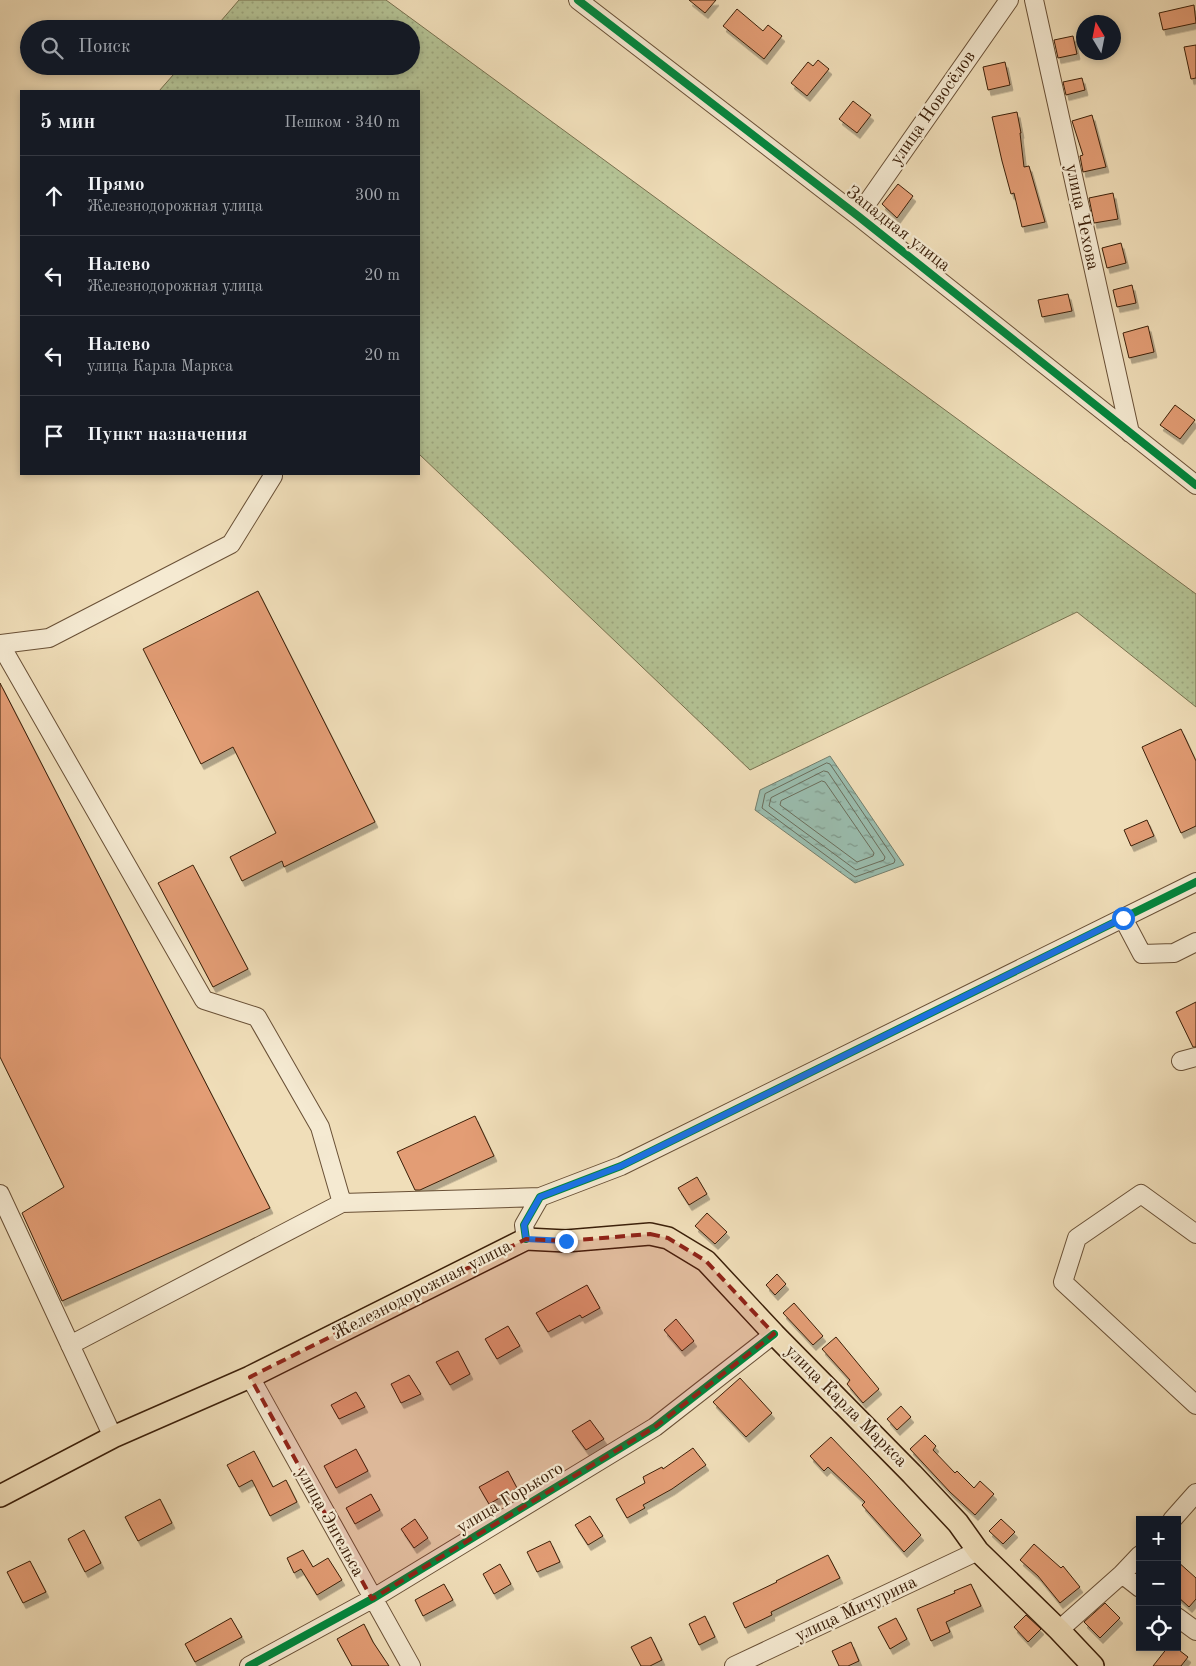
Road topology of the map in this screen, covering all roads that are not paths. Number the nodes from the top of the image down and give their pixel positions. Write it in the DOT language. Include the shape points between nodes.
graph roads {
  1 [pos="578,0"];
  2 [pos="1009,0"];
  3 [pos="1034,0"];
  4 [pos="858,216"];
  5 [pos="1130,433"];
  6 [pos="273,476"];
  7 [pos="1196,485"];
  8 [pos="1,644"];
  9 [pos="1196,882"];
  10 [pos="1123,918"];
  11 [pos="1196,942"];
  12 [pos="0,1194"];
  13 [pos="540,1197"];
  14 [pos="342,1203"];
  15 [pos="1196,1234"];
  16 [pos="526,1239"];
  17 [pos="774,1334"];
  18 [pos="70,1345"];
  19 [pos="250,1377"];
  20 [pos="1196,1405"];
  21 [pos="114,1437"];
  22 [pos="1196,1493"];
  23 [pos="0,1496"];
  24 [pos="1176,1516"];
  25 [pos="978,1551"];
  26 [pos="1136,1559"];
  27 [pos="1122,1574"];
  28 [pos="1136,1585"];
  29 [pos="372,1599"];
  30 [pos="1181,1620"];
  31 [pos="1059,1630"];
  32 [pos="1196,1631"];
  33 [pos="249,1666"];
  34 [pos="411,1666"];
  35 [pos="734,1666"];
  36 [pos="1093,1666"];
  1 -- 4 [label="street, Западная улица"];
  2 -- 4 [label="street, улица Новосёлов"];
  3 -- 5 [label="street, улица Чехова"];
  4 -- 5 [label="street, Западная улица"];
  5 -- 7 [label="street, Западная улица"];
  6 -- 8 [label="street" via="231,544 49,638"];
  8 -- 14 [label="street" via="204,1000 257,1017 320,1127"];
  9 -- 10 [label="street"];
  10 -- 11 [label="street" via="1142,954 1174,953"];
  10 -- 13 [label="street" via="621,1166"];
  12 -- 18 [label="street"];
  13 -- 14 [label="street"];
  13 -- 16 [label="street, Железнодорожная улица" via="524,1225"];
  14 -- 18 [label="street"];
  15 -- 20 [label="street" via="1141,1194 1077,1238 1063,1282"];
  16 -- 17 [label="main road, улица Карла Маркса" via="566,1241 650,1234 668,1238 706,1260"];
  16 -- 19 [label="main road, Железнодорожная улица"];
  17 -- 25 [label="main road, улица Карла Маркса" via="912,1474 958,1523"];
  17 -- 29 [label="street, улица Горького" via="655,1427"];
  18 -- 21 [label="street"];
  19 -- 21 [label="main road, Железнодорожная улица"];
  19 -- 29 [label="street, улица Энгельса"];
  21 -- 23 [label="main road, Железнодорожная улица"];
  22 -- 24 [label="street"];
  25 -- 31 [label="main road, улица Карла Маркса"];
  25 -- 35 [label="street, улица Мичурина"];
  26 -- 27 [label="street"];
  27 -- 28 [label="street"];
  27 -- 31 [label="street"];
  29 -- 33 [label="street, улица Горького"];
  29 -- 34 [label="street, улица Энгельса"];
  30 -- 32 [label="street"];
  31 -- 36 [label="main road, улица Карла Маркса"];
}
